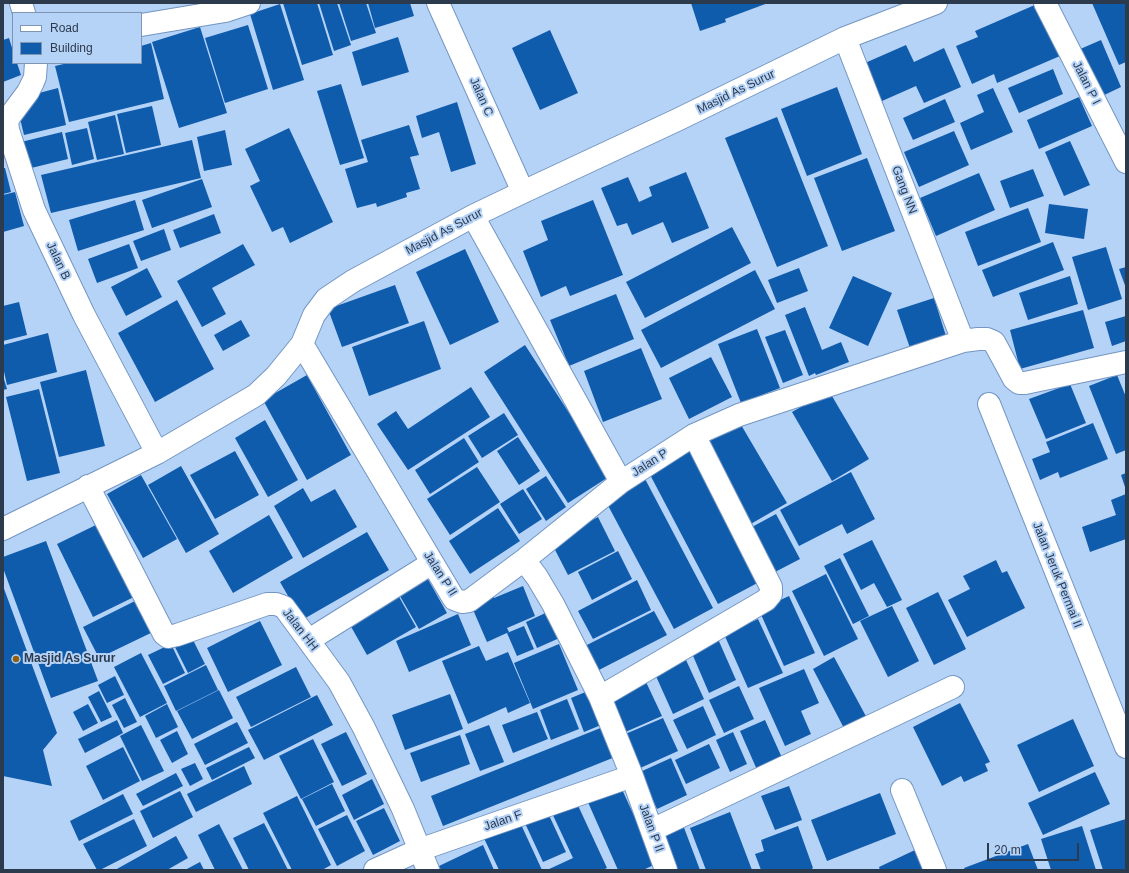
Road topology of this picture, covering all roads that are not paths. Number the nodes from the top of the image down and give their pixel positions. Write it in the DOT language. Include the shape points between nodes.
graph roads {
  1 [pos="249,3"];
  2 [pos="438,3"];
  3 [pos="936,3"];
  4 [pos="1045,3"];
  5 [pos="142,25"];
  6 [pos="845,38"];
  7 [pos="36,64"];
  8 [pos="1126,162"];
  9 [pos="523,192"];
  10 [pos="473,216"];
  11 [pos="963,341"];
  12 [pos="302,344"];
  13 [pos="1126,362"];
  14 [pos="989,404"];
  15 [pos="694,435"];
  16 [pos="157,453"];
  17 [pos="621,482"];
  18 [pos="88,486"];
  19 [pos="3,529"];
  20 [pos="524,560"];
  21 [pos="432,562"];
  22 [pos="310,640"];
  23 [pos="953,687"];
  24 [pos="600,697"];
  25 [pos="1126,747"];
  26 [pos="632,776"];
  27 [pos="902,790"];
  28 [pos="652,830"];
  29 [pos="419,850"];
  30 [pos="374,870"];
  31 [pos="428,870"];
  32 [pos="666,870"];
  33 [pos="935,870"];
  1 -- 5 [label="street" via="225,11"];
  2 -- 9 [label="street, Jalan C"];
  3 -- 6 [label="street, Masjid As Surur"];
  4 -- 8 [label="street, Jalan P I"];
  6 -- 9 [label="street, Masjid As Surur"];
  6 -- 11 [label="street, Gang NN"];
  7 -- 16 [label="street, Jalan B" via="35,77 28,92 7,121 8,130 34,210 84,315"];
  9 -- 10 [label="street, Masjid As Surur"];
  10 -- 12 [label="street, Masjid As Surur" via="353,281 326,299 314,315"];
  10 -- 17 [label="street, Jalan P"];
  11 -- 13 [label="street, Jalan P" via="987,339 994,342 1014,379 1019,383"];
  11 -- 15 [label="street, Jalan P" via="739,414"];
  12 -- 16 [label="street, Masjid As Surur" via="276,376 256,395"];
  12 -- 21 [label="street, Jalan P II"];
  14 -- 25 [label="street, Jalan Jeruk Permai II"];
  15 -- 17 [label="street, Jalan P"];
  15 -- 24 [label="street" via="771,587 771,594 766,600"];
  16 -- 18 [label="street, Masjid As Surur"];
  17 -- 20 [label="street"];
  18 -- 19 [label="street, Masjid As Surur"];
  18 -- 22 [label="street, Jalan HH" via="164,634 168,637 267,604 276,604 284,607"];
  20 -- 21 [label="street, Jalan P II" via="469,601 462,602 454,599"];
  20 -- 24 [label="street, Jalan P II" via="538,577 553,604"];
  21 -- 22 [label="street"];
  22 -- 29 [label="street, Jalan HH" via="339,682 364,728 403,809"];
  23 -- 28 [label="street"];
  24 -- 26 [label="street, Jalan P II"];
  26 -- 28 [label="street, Jalan P II"];
  26 -- 29 [label="street, Jalan F"];
  27 -- 33 [label="street"];
  28 -- 32 [label="street, Jalan P II"];
  29 -- 30 [label="street, Jalan F"];
  29 -- 31 [label="street, Jalan HH"];
}
